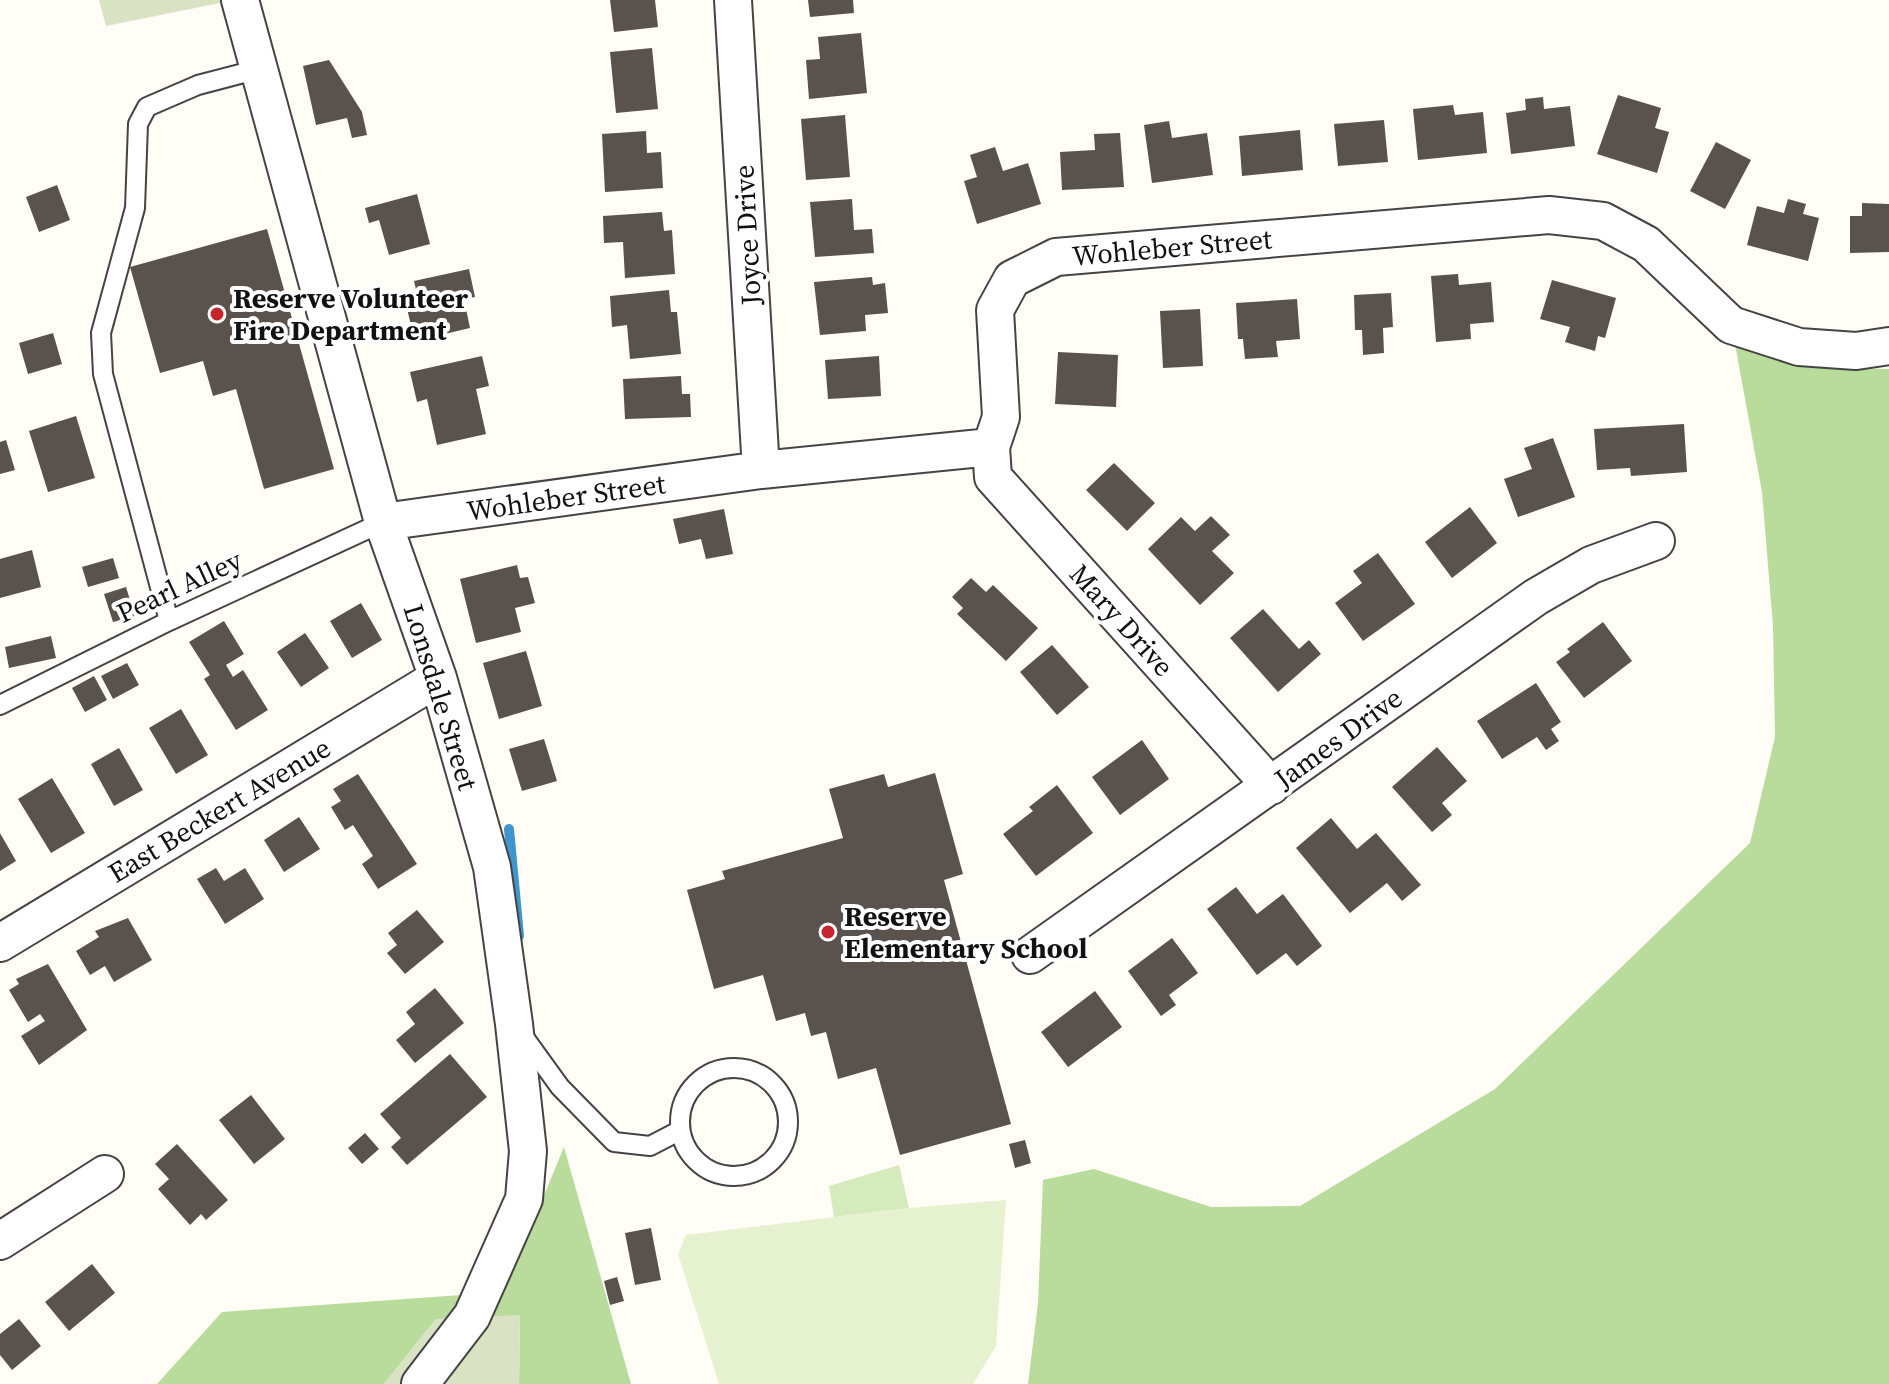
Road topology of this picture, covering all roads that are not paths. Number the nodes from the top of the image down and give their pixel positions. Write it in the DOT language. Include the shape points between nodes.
graph roads {
  1 [pos="240,0"];
  2 [pos="733,0"];
  3 [pos="259,69"];
  4 [pos="1889,346"];
  5 [pos="991,447"];
  6 [pos="761,470"];
  7 [pos="383,522"];
  8 [pos="1656,541"];
  9 [pos="169,621"];
  10 [pos="438,678"];
  11 [pos="0,705"];
  12 [pos="1271,786"];
  13 [pos="0,943"];
  14 [pos="1030,955"];
  15 [pos="514,1024"];
  16 [pos="679,1131"];
  17 [pos="105,1174"];
  18 [pos="0,1241"];
  19 [pos="420,1384"];
  1 -- 3 [label="street, Lonsdale Street"];
  2 -- 6 [label="street, Joyce Drive"];
  3 -- 7 [label="street, Lonsdale Street"];
  3 -- 9 [label="lane" via="198,85 147,107 138,124 135,208 101,333 110,404"];
  4 -- 5 [label="street, Wohleber Street" via="1856,351 1799,347 1731,325 1646,244 1603,221 1549,215 1056,257 1012,279 995,310 1001,417"];
  5 -- 6 [label="street, Wohleber Street"];
  5 -- 12 [label="street, Mary Drive" via="993,477"];
  6 -- 7 [label="street, Wohleber Street"];
  7 -- 9 [label="lane, Pearl Alley"];
  7 -- 10 [label="street, Lonsdale Street"];
  8 -- 12 [label="street, James Drive" via="1591,565 1536,597"];
  9 -- 11 [label="lane, Pearl Alley"];
  10 -- 13 [label="street, East Beckert Avenue"];
  10 -- 15 [label="street, Lonsdale Street" via="492,867"];
  12 -- 14 [label="street, James Drive"];
  15 -- 16 [label="lane" via="560,1087 614,1142 650,1146"];
  15 -- 19 [label="street, Lonsdale Street" via="528,1151 524,1199 472,1316"];
  16 -- 16 [label="lane" via="691,1156 704,1168 731,1176 750,1174 777,1156 785,1141 785,1103 769,1080 747,1068 725,1067 700,1077 687,1091"];
  17 -- 18 [label="street"];
}
